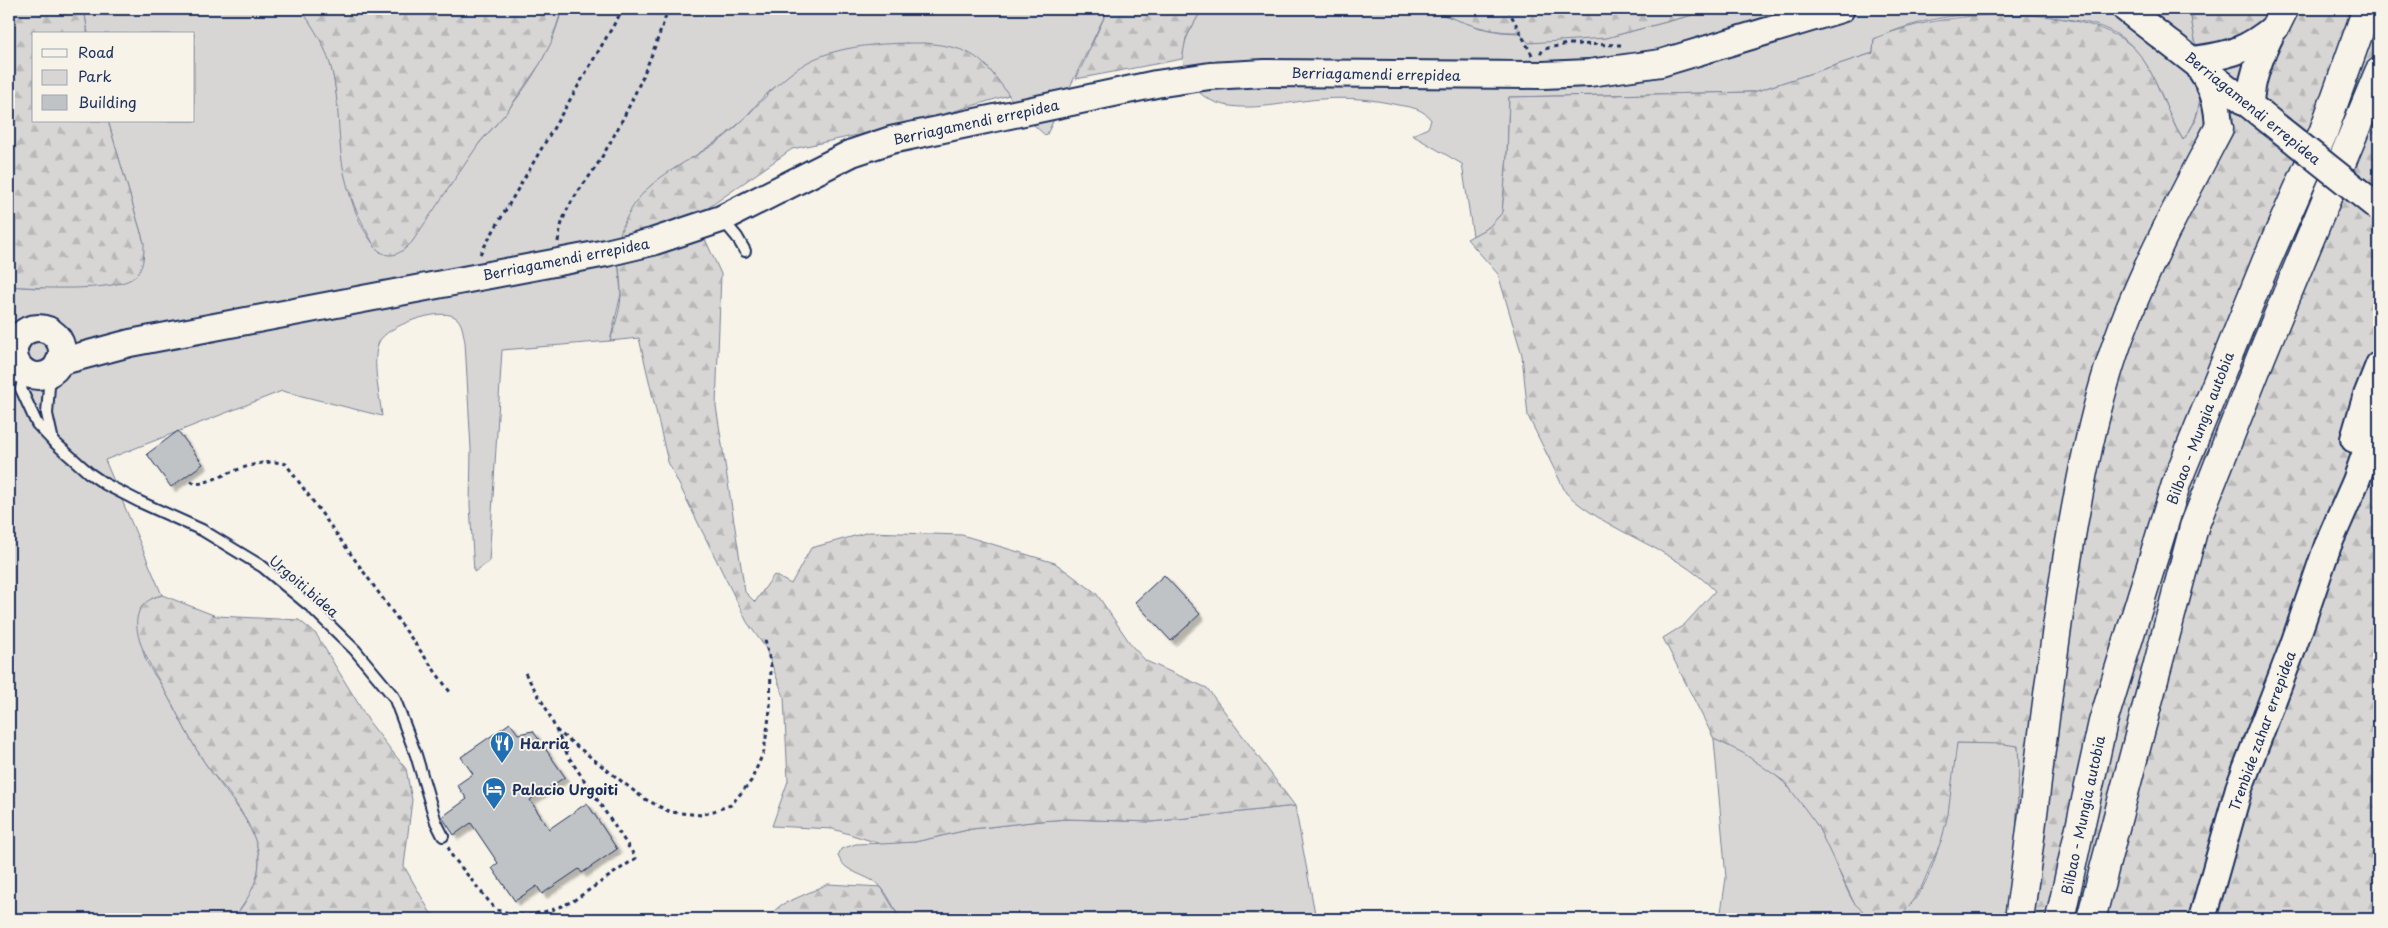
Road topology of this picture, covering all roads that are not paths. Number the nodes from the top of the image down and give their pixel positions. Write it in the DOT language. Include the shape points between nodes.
graph roads {
  1 [pos="1840,9"];
  2 [pos="2126,9"];
  3 [pos="2367,9"];
  4 [pos="2279,18"];
  5 [pos="2193,60"];
  6 [pos="2379,72"];
  7 [pos="2254,108"];
  8 [pos="2219,128"];
  9 [pos="2379,208"];
  10 [pos="722,219"];
  11 [pos="745,252"];
  12 [pos="55,335"];
  13 [pos="14,337"];
  14 [pos="130,343"];
  15 [pos="2379,365"];
  16 [pos="32,366"];
  17 [pos="2379,415"];
  18 [pos="53,441"];
  19 [pos="2328,545"];
  20 [pos="443,836"];
  21 [pos="2019,919"];
  22 [pos="2060,919"];
  23 [pos="2091,919"];
  24 [pos="2202,919"];
  1 -- 10 [label="street, Berriagamendi errepidea" via="1661,63 1589,73 1543,76 1265,73 1210,76 1156,84 891,140 852,153"];
  2 -- 5 [label="street, Berriagamendi errepidea"];
  3 -- 22 [label="highway, Bilbao - Mungia autobia" via="2323,132 2177,481 2104,722"];
  4 -- 5 [label="street" via="2255,43 2238,52"];
  4 -- 7 [label="street" via="2264,48 2251,89"];
  5 -- 7 [label="street, Berriagamendi errepidea"];
  5 -- 8 [label="street" via="2211,84 2216,97"];
  6 -- 23 [label="highway" via="2194,528"];
  7 -- 8 [label="street"];
  7 -- 9 [label="street, Berriagamendi errepidea, bridge"];
  8 -- 21 [label="highway" via="2170,222 2128,314 2100,402 2079,491 2060,601"];
  10 -- 11 [label="lane"];
  10 -- 14 [label="street, Berriagamendi errepidea" via="652,242"];
  12 -- 13 [label="street" via="49,330 33,328"];
  12 -- 14 [label="street"];
  12 -- 16 [label="street" via="62,348"];
  13 -- 16 [label="street" via="14,348"];
  14 -- 16 [label="street"];
  15 -- 19 [label="street, Trenbide zahar errepidea" via="2342,478"];
  16 -- 18 [label="lane"];
  16 -- 18 [label="lane, Urgoiti bidea" via="21,389 37,424"];
  17 -- 19 [label="street, Trenbide zahar errepidea" via="2356,482"];
  18 -- 20 [label="lane, Urgoiti bidea" via="106,484 202,530 263,567 312,607 355,650 394,697"];
  19 -- 24 [label="street, Trenbide zahar errepidea" via="2239,788"];
}
